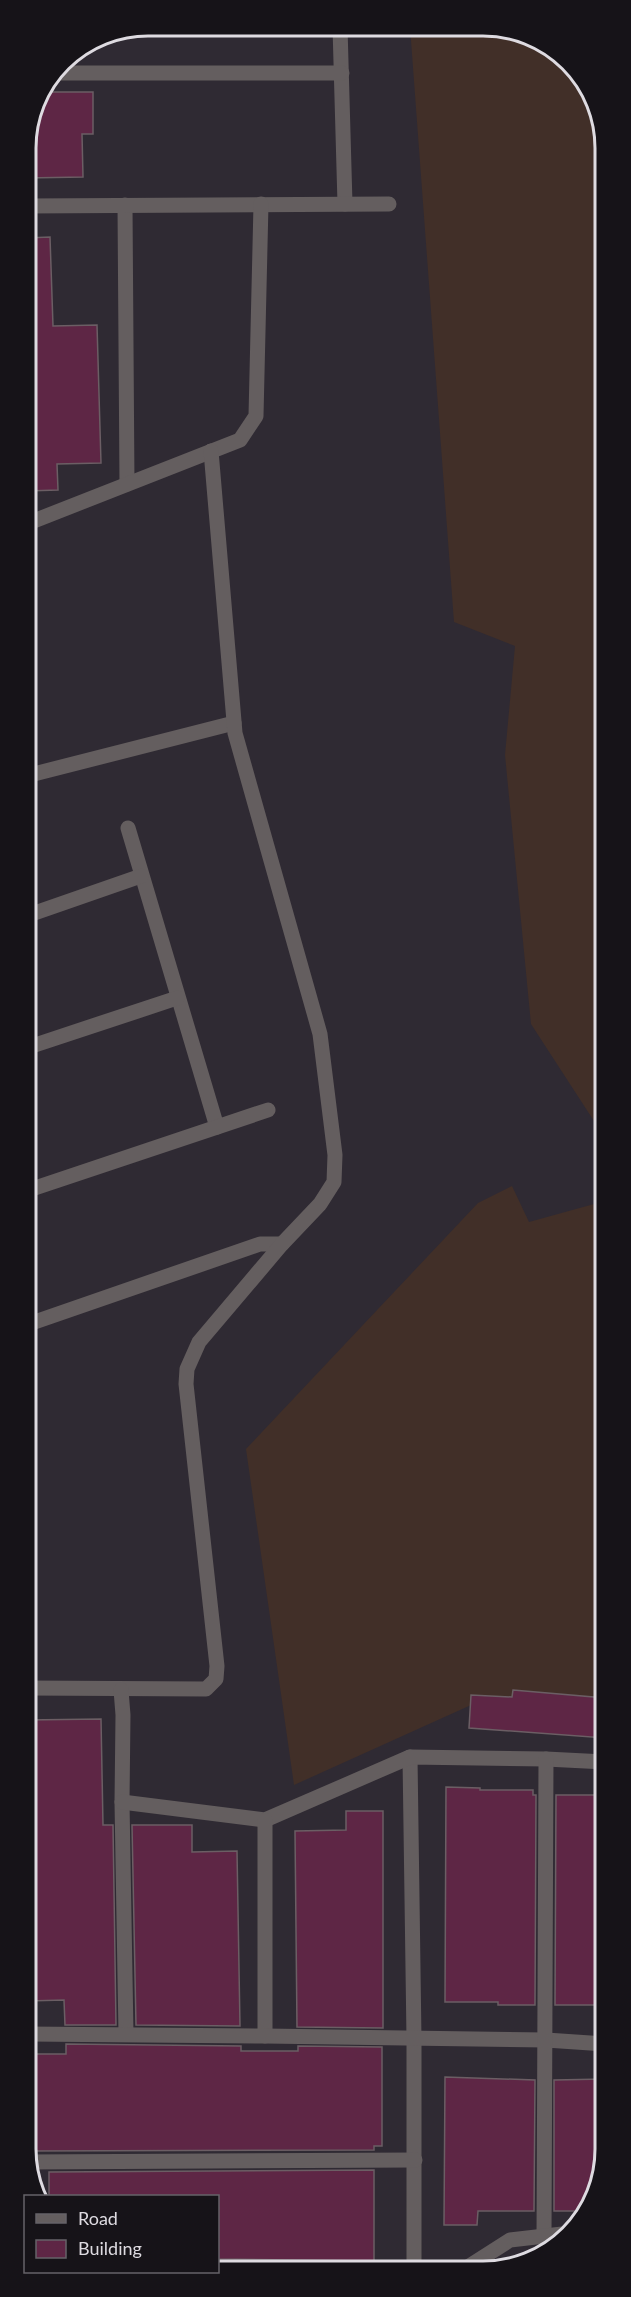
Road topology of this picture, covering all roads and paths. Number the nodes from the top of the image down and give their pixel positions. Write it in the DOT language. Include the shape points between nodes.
graph roads {
  1 [pos="340,36"];
  2 [pos="65,73"];
  3 [pos="342,73"];
  4 [pos="261,204"];
  5 [pos="345,204"];
  6 [pos="389,204"];
  7 [pos="125,205"];
  8 [pos="36,206"];
  9 [pos="211,452"];
  10 [pos="127,484"];
  11 [pos="36,520"];
  12 [pos="234,723"];
  13 [pos="36,773"];
  14 [pos="128,828"];
  15 [pos="141,876"];
  16 [pos="36,912"];
  17 [pos="177,998"];
  18 [pos="36,1045"];
  19 [pos="268,1110"];
  20 [pos="217,1127"];
  21 [pos="36,1188"];
  22 [pos="282,1244"];
  23 [pos="36,1322"];
  24 [pos="36,1688"];
  25 [pos="121,1690"];
  26 [pos="410,1757"];
  27 [pos="546,1759"];
  28 [pos="595,1761"];
  29 [pos="122,1802"];
  30 [pos="265,1820"];
  31 [pos="36,2034"];
  32 [pos="126,2034"];
  33 [pos="265,2036"];
  34 [pos="414,2038"];
  35 [pos="546,2040"];
  36 [pos="595,2043"];
  37 [pos="415,2160"];
  38 [pos="37,2163"];
  39 [pos="554,2236"];
  40 [pos="544,2237"];
  41 [pos="414,2261"];
  42 [pos="477,2261"];
  1 -- 3 [label="street"];
  2 -- 3 [label="street"];
  3 -- 5 [label="street"];
  4 -- 5 [label="street"];
  4 -- 7 [label="street"];
  4 -- 9 [label="street" via="256,416 240,440"];
  5 -- 6 [label="street"];
  7 -- 8 [label="street"];
  7 -- 10 [label="street"];
  9 -- 10 [label="street"];
  9 -- 12 [label="street"];
  10 -- 11 [label="street"];
  12 -- 13 [label="street"];
  12 -- 22 [label="street" via="320,1034 335,1155 334,1182 320,1204"];
  14 -- 15 [label="street"];
  15 -- 16 [label="street"];
  15 -- 17 [label="street"];
  17 -- 18 [label="street"];
  17 -- 20 [label="street"];
  19 -- 20 [label="street"];
  20 -- 21 [label="street"];
  22 -- 23 [label="street" via="260,1244"];
  22 -- 25 [label="street" via="199,1342 187,1369 216,1679 206,1689"];
  24 -- 25 [label="street"];
  25 -- 29 [label="street"];
  26 -- 27 [label="street"];
  26 -- 30 [label="street"];
  26 -- 34 [label="street"];
  27 -- 28 [label="street"];
  27 -- 35 [label="street"];
  29 -- 30 [label="street"];
  29 -- 32 [label="street"];
  30 -- 33 [label="street"];
  31 -- 32 [label="street"];
  32 -- 33 [label="street"];
  33 -- 34 [label="street"];
  34 -- 35 [label="street"];
  34 -- 37 [label="street"];
  35 -- 36 [label="street"];
  35 -- 40 [label="street"];
  37 -- 38 [label="street"];
  37 -- 41 [label="street"];
  39 -- 40 [label="street"];
  40 -- 42 [label="street" via="510,2240"];
}
